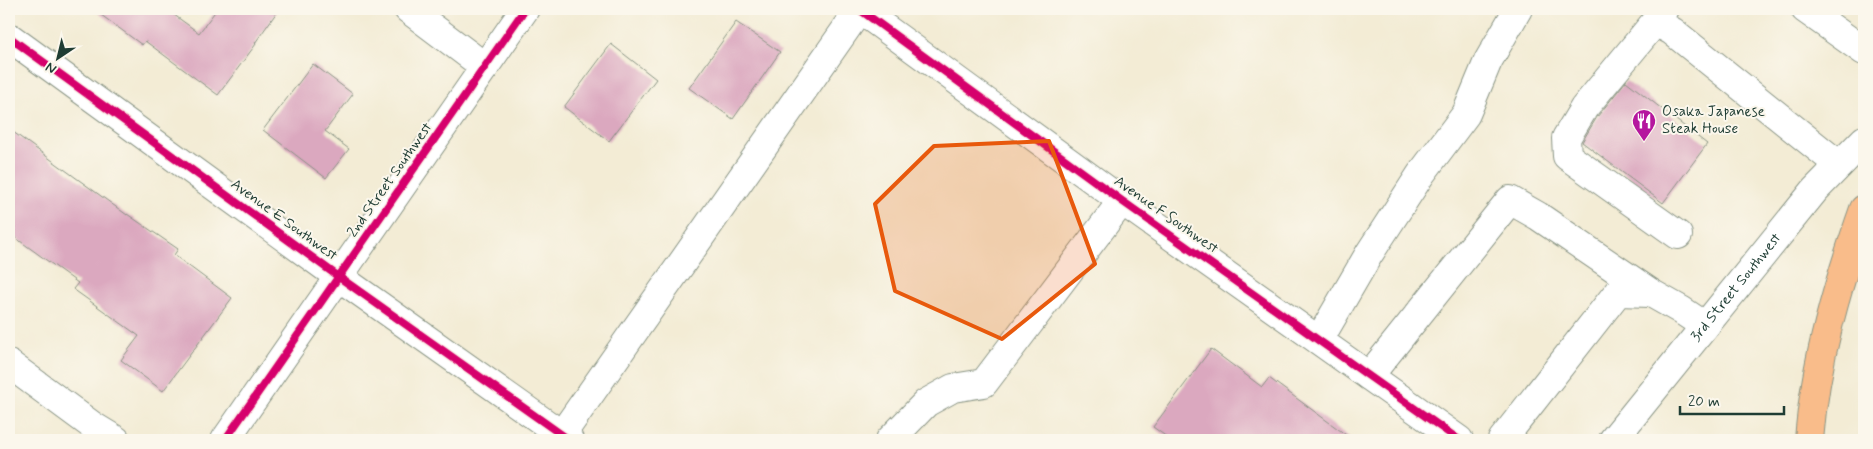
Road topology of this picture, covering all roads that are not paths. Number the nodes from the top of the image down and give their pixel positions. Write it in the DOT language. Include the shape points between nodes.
graph roads {
  1 [pos="408,9"];
  2 [pos="525,9"];
  3 [pos="859,9"];
  4 [pos="1518,9"];
  5 [pos="1804,9"];
  6 [pos="1660,15"];
  7 [pos="9,37"];
  8 [pos="1864,51"];
  9 [pos="485,67"];
  10 [pos="1864,140"];
  11 [pos="1839,166"];
  12 [pos="1122,201"];
  13 [pos="1864,209"];
  14 [pos="1678,235"];
  15 [pos="339,277"];
  16 [pos="1651,293"];
  17 [pos="1705,326"];
  18 [pos="1319,340"];
  19 [pos="9,364"];
  20 [pos="1369,376"];
  21 [pos="563,438"];
  22 [pos="116,440"];
  23 [pos="225,440"];
  24 [pos="890,440"];
  25 [pos="1459,440"];
  26 [pos="1502,440"];
  27 [pos="1613,440"];
  28 [pos="1809,440"];
  1 -- 9 [label="street"];
  2 -- 9 [label="street, 2nd Street Southwest"];
  3 -- 12 [label="street, Avenue F Southwest"];
  3 -- 21 [label="street"];
  4 -- 18 [label="street" via="1488,62 1466,114 1421,174 1374,246"];
  5 -- 8 [label="street"];
  6 -- 11 [label="street" via="1672,31"];
  6 -- 14 [label="street" via="1584,108 1566,138 1567,156"];
  7 -- 15 [label="street, Avenue E Southwest"];
  9 -- 15 [label="street, 2nd Street Southwest"];
  10 -- 11 [label="street, 3rd Street Southwest"];
  11 -- 17 [label="street, 3rd Street Southwest" via="1815,190"];
  12 -- 18 [label="street, Avenue F Southwest"];
  12 -- 24 [label="street" via="984,383 953,388 926,403"];
  13 -- 28 [label="highway" via="1830,315 1811,410"];
  15 -- 21 [label="street, Avenue E Southwest"];
  15 -- 23 [label="street, 2nd Street Southwest"];
  16 -- 17 [label="street"];
  16 -- 20 [label="street" via="1510,200"];
  16 -- 26 [label="street" via="1618,292"];
  17 -- 27 [label="street, 3rd Street Southwest"];
  18 -- 20 [label="street, Avenue F Southwest"];
  19 -- 22 [label="street"];
  20 -- 25 [label="street, Avenue F Southwest"];
}
